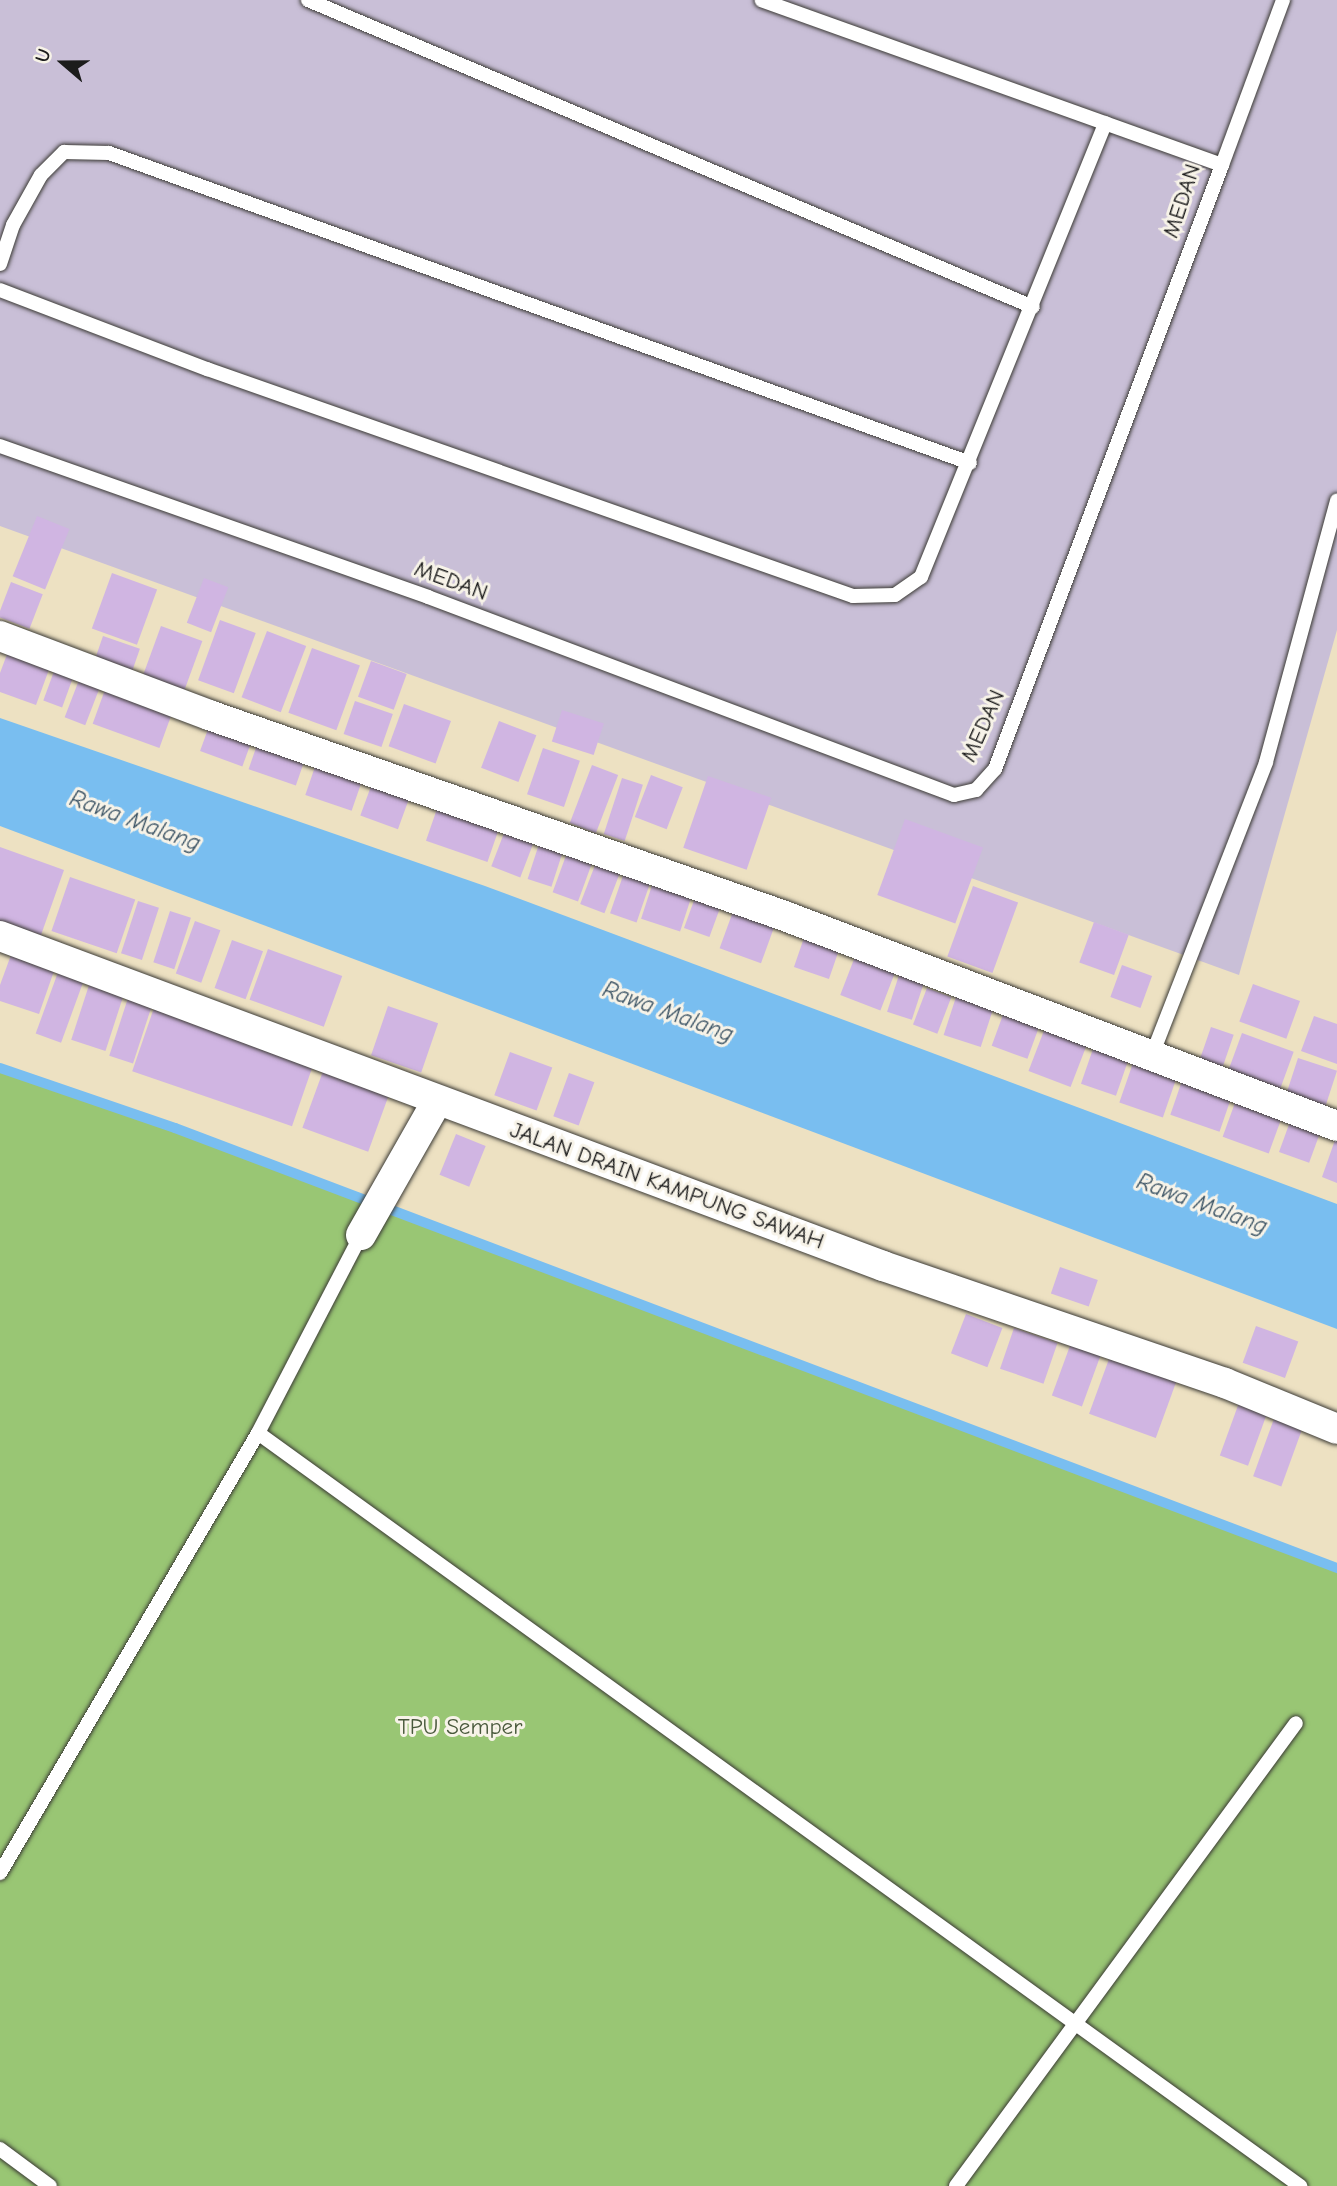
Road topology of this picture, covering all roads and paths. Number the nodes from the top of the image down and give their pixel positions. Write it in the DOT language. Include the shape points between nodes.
graph roads {
  1 [pos="308,0"];
  2 [pos="762,0"];
  3 [pos="1283,0"];
  4 [pos="1105,123"];
  5 [pos="1222,165"];
  6 [pos="0,264"];
  7 [pos="0,290"];
  8 [pos="1033,307"];
  9 [pos="0,446"];
  10 [pos="970,463"];
  11 [pos="1337,500"];
  12 [pos="0,636"];
  13 [pos="0,936"];
  14 [pos="1152,1055"];
  15 [pos="437,1101"];
  16 [pos="1337,1126"];
  17 [pos="361,1235"];
  18 [pos="1337,1429"];
  19 [pos="258,1433"];
  20 [pos="1296,1723"];
  21 [pos="0,1873"];
  22 [pos="1073,2022"];
  23 [pos="0,2149"];
  24 [pos="50,2186"];
  25 [pos="956,2186"];
  26 [pos="1300,2186"];
  1 -- 8 [label="lane"];
  2 -- 4 [label="lane, MEDAN"];
  3 -- 5 [label="lane"];
  4 -- 5 [label="lane, MEDAN"];
  4 -- 8 [label="lane"];
  5 -- 9 [label="lane, MEDAN" via="995,769 976,790 954,795 429,597"];
  6 -- 10 [label="lane" via="13,225 41,175 64,152 109,153"];
  7 -- 10 [label="lane" via="207,369 853,596 895,595 921,577"];
  8 -- 10 [label="lane"];
  11 -- 14 [label="lane" via="1266,762"];
  12 -- 14 [label="street" via="209,715 782,915"];
  13 -- 15 [label="street, JALAN DRAIN KAMPUNG SAWAH"];
  14 -- 16 [label="street"];
  15 -- 17 [label="street"];
  15 -- 18 [label="street, JALAN DRAIN KAMPUNG SAWAH" via="883,1266 1225,1383"];
  17 -- 19 [label="lane"];
  19 -- 21 [label="lane"];
  19 -- 22 [label="lane"];
  20 -- 22 [label="lane"];
  22 -- 25 [label="lane"];
  22 -- 26 [label="lane"];
  23 -- 24 [label="lane"];
}
